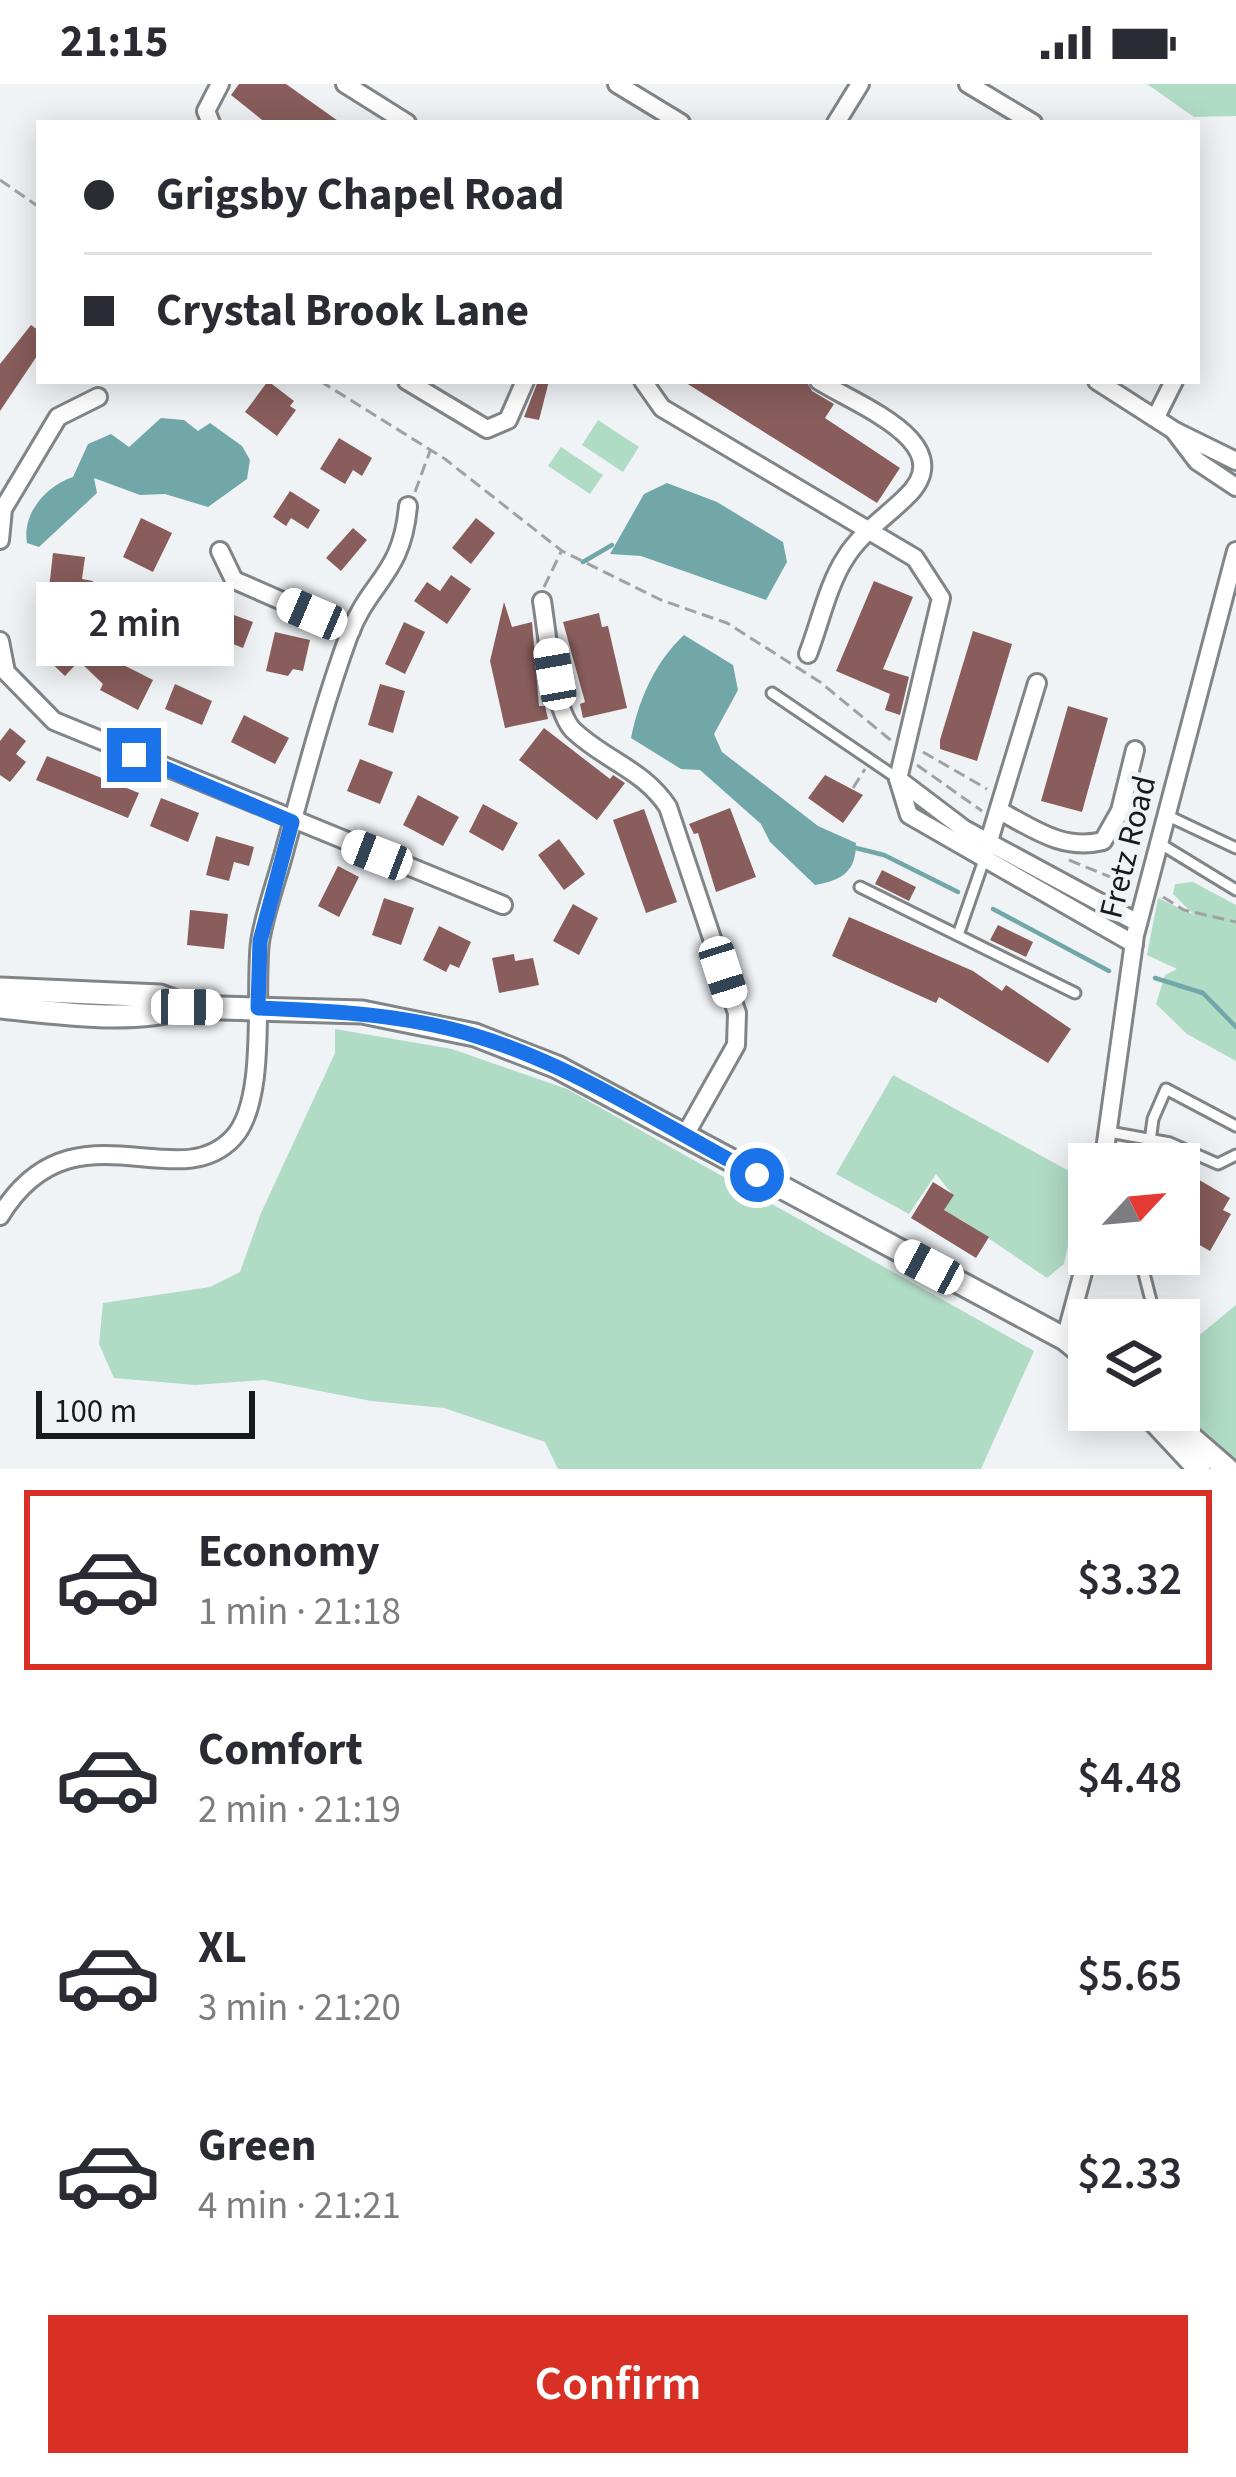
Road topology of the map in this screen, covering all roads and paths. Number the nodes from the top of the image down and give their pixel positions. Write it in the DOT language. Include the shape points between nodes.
graph roads {
  1 [pos="220,84"];
  2 [pos="345,84"];
  3 [pos="616,84"];
  4 [pos="860,84"];
  5 [pos="968,84"];
  6 [pos="210,120"];
  7 [pos="402,120"];
  8 [pos="676,120"];
  9 [pos="838,120"];
  10 [pos="1028,120"];
  11 [pos="0,179"];
  12 [pos="36,205"];
  13 [pos="325,384"];
  14 [pos="412,384"];
  15 [pos="524,384"];
  16 [pos="645,384"];
  17 [pos="823,384"];
  18 [pos="1172,384"];
  19 [pos="1120,387"];
  20 [pos="98,397"];
  21 [pos="1156,417"];
  22 [pos="1175,431"];
  23 [pos="431,449"];
  24 [pos="1236,460"];
  25 [pos="1236,487"];
  26 [pos="408,506"];
  27 [pos="870,531"];
  28 [pos="0,540"];
  29 [pos="562,550"];
  30 [pos="220,551"];
  31 [pos="1236,551"];
  32 [pos="542,601"];
  33 [pos="351,631"];
  34 [pos="0,641"];
  35 [pos="808,654"];
  36 [pos="1037,682"];
  37 [pos="772,693"];
  38 [pos="904,748"];
  39 [pos="1135,750"];
  40 [pos="872,759"];
  41 [pos="898,779"];
  42 [pos="853,788"];
  43 [pos="1002,805"];
  44 [pos="1166,815"];
  45 [pos="292,822"];
  46 [pos="1159,843"];
  47 [pos="1236,848"];
  48 [pos="986,851"];
  49 [pos="860,887"];
  50 [pos="1236,890"];
  51 [pos="1064,894"];
  52 [pos="503,905"];
  53 [pos="1138,923"];
  54 [pos="958,935"];
  55 [pos="1134,944"];
  56 [pos="0,989"];
  57 [pos="1076,993"];
  58 [pos="0,1007"];
  59 [pos="187,1007"];
  60 [pos="258,1008"];
  61 [pos="1236,1126"];
  62 [pos="1108,1132"];
  63 [pos="684,1137"];
  64 [pos="1150,1139"];
  65 [pos="1106,1143"];
  66 [pos="1150,1143"];
  67 [pos="1236,1155"];
  68 [pos="0,1216"];
  69 [pos="1082,1275"];
  70 [pos="1065,1339"];
  71 [pos="1068,1342"];
  72 [pos="1164,1431"];
  73 [pos="1183,1431"];
  74 [pos="1199,1469"];
  75 [pos="1227,1469"];
  1 -- 6 [label="street" via="206,110"];
  2 -- 7 [label="street"];
  3 -- 8 [label="street"];
  4 -- 9 [label="street"];
  5 -- 10 [label="street"];
  11 -- 12 [label="path"];
  13 -- 23 [label="path"];
  14 -- 15 [label="street" via="487,429 508,420"];
  16 -- 27 [label="street" via="662,408"];
  17 -- 27 [label="street" via="924,453 920,483"];
  18 -- 21 [label="street"];
  19 -- 21 [label="street"];
  20 -- 28 [label="street" via="58,417 3,509"];
  21 -- 22 [label="street"];
  22 -- 24 [label="street"];
  22 -- 25 [label="street" via="1197,461"];
  23 -- 26 [label="path"];
  23 -- 29 [label="path"];
  26 -- 33 [label="street" via="404,547"];
  27 -- 35 [label="street" via="845,557"];
  27 -- 38 [label="street" via="914,558 941,598"];
  29 -- 32 [label="path"];
  29 -- 38 [label="path" via="727,623"];
  30 -- 33 [label="street" via="234,580"];
  31 -- 44 [label="street, Fretz Road"];
  32 -- 63 [label="street" via="562,711 571,728 651,781 668,807 736,1013 736,1046"];
  33 -- 45 [label="street"];
  34 -- 45 [label="street" via="6,672 54,722"];
  36 -- 43 [label="street"];
  37 -- 40 [label="lane"];
  38 -- 41 [label="street"];
  38 -- 43 [label="path"];
  39 -- 43 [label="street" via="1120,811 1103,841 1080,847 1053,839"];
  40 -- 41 [label="lane"];
  40 -- 42 [label="path"];
  41 -- 48 [label="street" via="909,815"];
  43 -- 48 [label="street"];
  44 -- 46 [label="street, Fretz Road"];
  44 -- 47 [label="lane"];
  45 -- 52 [label="street"];
  45 -- 60 [label="street" via="260,941"];
  46 -- 50 [label="lane"];
  46 -- 53 [label="street, Fretz Road"];
  48 -- 51 [label="street"];
  48 -- 54 [label="lane"];
  49 -- 54 [label="lane"];
  51 -- 53 [label="street"];
  51 -- 55 [label="street"];
  53 -- 55 [label="street, Fretz Road"];
  54 -- 57 [label="lane"];
  55 -- 62 [label="street, Fretz Road"];
  56 -- 59 [label="street" via="160,996"];
  58 -- 59 [label="street" via="161,1015"];
  59 -- 60 [label="street"];
  60 -- 63 [label="street" via="362,1012 476,1035 557,1067"];
  60 -- 68 [label="street" via="250,1105 235,1137 208,1157 77,1156 43,1166 20,1183"];
  61 -- 64 [label="lane" via="1166,1090"];
  62 -- 64 [label="lane"];
  62 -- 65 [label="street, Fretz Road"];
  63 -- 70 [label="street"];
  64 -- 66 [label="lane"];
  64 -- 67 [label="lane" via="1218,1164"];
  69 -- 70 [label="street"];
  70 -- 71 [label="street"];
  72 -- 74 [label="street"];
  73 -- 75 [label="street"];
}
